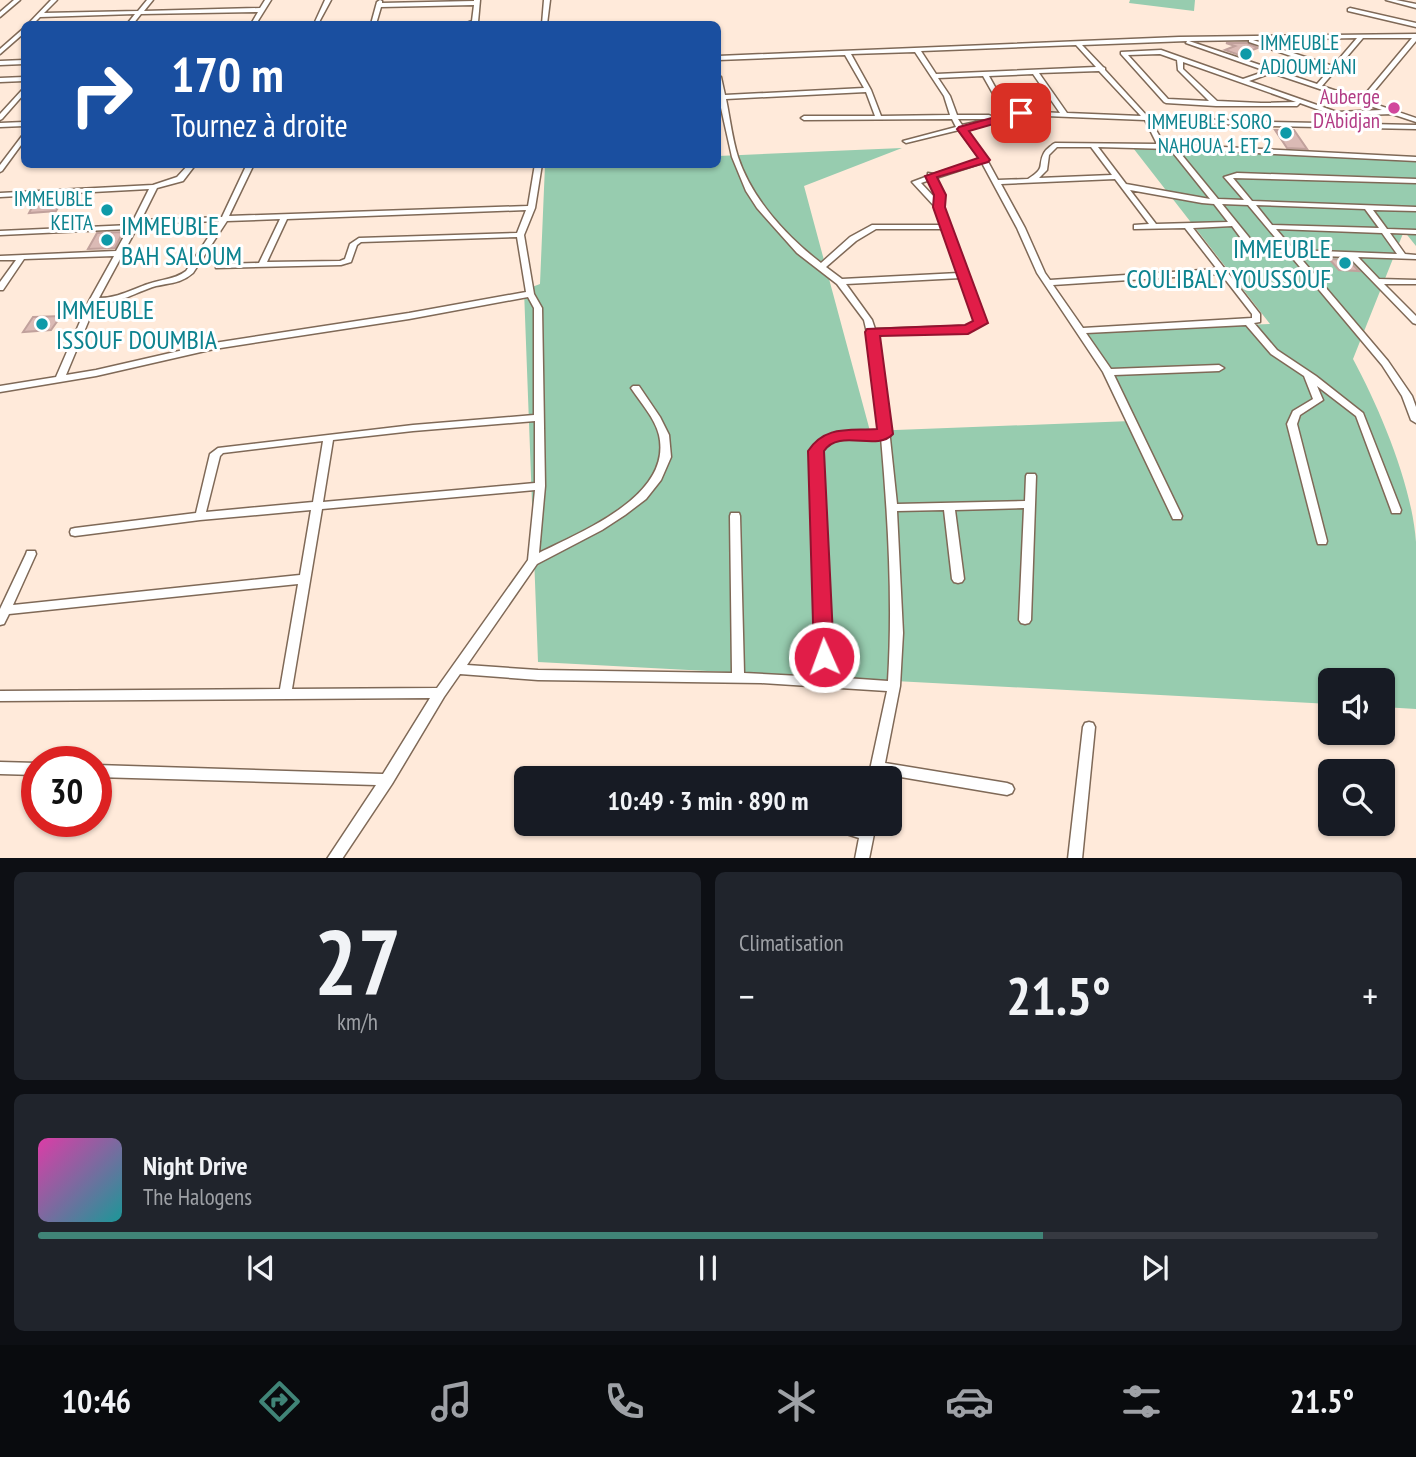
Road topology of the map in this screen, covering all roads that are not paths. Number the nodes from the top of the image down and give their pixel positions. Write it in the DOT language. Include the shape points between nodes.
graph roads {
  1 [pos="17,0"];
  2 [pos="54,0"];
  3 [pos="150,0"];
  4 [pos="268,0"];
  5 [pos="327,0"];
  6 [pos="547,0"];
  7 [pos="1389,0"];
  8 [pos="476,2"];
  9 [pos="380,3"];
  10 [pos="1416,5"];
  11 [pos="263,10"];
  12 [pos="1350,10"];
  13 [pos="139,12"];
  14 [pos="0,15"];
  15 [pos="72,15"];
  16 [pos="39,16"];
  17 [pos="33,21"];
  18 [pos="67,21"];
  19 [pos="132,21"];
  20 [pos="256,21"];
  21 [pos="317,21"];
  22 [pos="374,21"];
  23 [pos="475,21"];
  24 [pos="545,21"];
  25 [pos="1416,25"];
  26 [pos="21,33"];
  27 [pos="1361,37"];
  28 [pos="1416,37"];
  29 [pos="1242,38"];
  30 [pos="1180,39"];
  31 [pos="1078,44"];
  32 [pos="918,51"];
  33 [pos="0,52"];
  34 [pos="847,54"];
  35 [pos="721,58"];
  36 [pos="1180,59"];
  37 [pos="21,62"];
  38 [pos="0,63"];
  39 [pos="1334,68"];
  40 [pos="1103,69"];
  41 [pos="1271,71"];
  42 [pos="1035,72"];
  43 [pos="985,73"];
  44 [pos="934,76"];
  45 [pos="21,79"];
  46 [pos="0,80"];
  47 [pos="1244,81"];
  48 [pos="1318,87"];
  49 [pos="868,90"];
  50 [pos="21,94"];
  51 [pos="721,97"];
  52 [pos="721,101"];
  53 [pos="1362,102"];
  54 [pos="1305,103"];
  55 [pos="1216,104"];
  56 [pos="1392,112"];
  57 [pos="1065,114"];
  58 [pos="878,116"];
  59 [pos="1004,116"];
  60 [pos="955,117"];
  61 [pos="0,118"];
  62 [pos="804,118"];
  63 [pos="1147,119"];
  64 [pos="1416,120"];
  65 [pos="21,124"];
  66 [pos="0,125"];
  67 [pos="1416,127"];
  68 [pos="962,129"];
  69 [pos="21,141"];
  70 [pos="906,141"];
  71 [pos="1093,145"];
  72 [pos="1162,147"];
  73 [pos="1172,147"];
  74 [pos="0,158"];
  75 [pos="9,158"];
  76 [pos="1416,159"];
  77 [pos="984,160"];
  78 [pos="190,168"];
  79 [pos="249,168"];
  80 [pos="538,168"];
  81 [pos="0,170"];
  82 [pos="931,176"];
  83 [pos="1116,177"];
  84 [pos="1031,180"];
  85 [pos="1416,181"];
  86 [pos="996,182"];
  87 [pos="1123,186"];
  88 [pos="153,187"];
  89 [pos="0,195"];
  90 [pos="1216,202"];
  91 [pos="1248,203"];
  92 [pos="939,207"];
  93 [pos="531,208"];
  94 [pos="1368,208"];
  95 [pos="1416,209"];
  96 [pos="285,216"];
  97 [pos="225,218"];
  98 [pos="1234,224"];
  99 [pos="134,225"];
  100 [pos="1154,226"];
  101 [pos="1188,226"];
  102 [pos="1137,227"];
  103 [pos="1270,227"];
  104 [pos="946,228"];
  105 [pos="1384,231"];
  106 [pos="1416,232"];
  107 [pos="0,233"];
  108 [pos="520,235"];
  109 [pos="1249,243"];
  110 [pos="1291,252"];
  111 [pos="118,253"];
  112 [pos="1351,254"];
  113 [pos="1402,256"];
  114 [pos="1416,257"];
  115 [pos="0,258"];
  116 [pos="21,258"];
  117 [pos="262,265"];
  118 [pos="219,266"];
  119 [pos="821,267"];
  120 [pos="1223,271"];
  121 [pos="964,275"];
  122 [pos="1377,281"];
  123 [pos="840,282"];
  124 [pos="1416,282"];
  125 [pos="1048,283"];
  126 [pos="0,288"];
  127 [pos="530,294"];
  128 [pos="93,301"];
  129 [pos="1404,308"];
  130 [pos="1416,309"];
  131 [pos="1416,321"];
  132 [pos="1248,323"];
  133 [pos="1081,331"];
  134 [pos="872,332"];
  135 [pos="1219,368"];
  136 [pos="1108,372"];
  137 [pos="1308,375"];
  138 [pos="60,377"];
  139 [pos="0,388"];
  140 [pos="636,388"];
  141 [pos="1411,397"];
  142 [pos="539,418"];
  143 [pos="1416,419"];
  144 [pos="885,434"];
  145 [pos="328,437"];
  146 [pos="1031,477"];
  147 [pos="540,486"];
  148 [pos="1030,504"];
  149 [pos="949,506"];
  150 [pos="319,507"];
  151 [pos="892,508"];
  152 [pos="1396,510"];
  153 [pos="200,516"];
  154 [pos="735,516"];
  155 [pos="1177,516"];
  156 [pos="75,532"];
  157 [pos="1322,541"];
  158 [pos="31,554"];
  159 [pos="533,561"];
  160 [pos="304,579"];
  161 [pos="958,579"];
  162 [pos="7,610"];
  163 [pos="1026,620"];
  164 [pos="0,621"];
  165 [pos="460,669"];
  166 [pos="737,678"];
  167 [pos="825,682"];
  168 [pos="894,686"];
  169 [pos="285,693"];
  170 [pos="440,693"];
  171 [pos="0,696"];
  172 [pos="1089,727"];
  173 [pos="877,766"];
  174 [pos="0,768"];
  175 [pos="21,769"];
  176 [pos="112,771"];
  177 [pos="902,776"];
  178 [pos="387,780"];
  179 [pos="1007,789"];
  180 [pos="867,836"];
  181 [pos="335,858"];
  182 [pos="862,858"];
  183 [pos="1075,858"];
  1 -- 14 [label="street"];
  2 -- 16 [label="street"];
  3 -- 13 [label="street"];
  4 -- 11 [label="street"];
  5 -- 21 [label="street"];
  6 -- 24 [label="street"];
  7 -- 10 [label="street"];
  8 -- 9 [label="street"];
  8 -- 23 [label="street"];
  9 -- 22 [label="street"];
  11 -- 13 [label="street"];
  11 -- 20 [label="street"];
  12 -- 25 [label="street"];
  13 -- 15 [label="street"];
  13 -- 19 [label="street"];
  15 -- 16 [label="street"];
  15 -- 18 [label="street"];
  16 -- 17 [label="street"];
  26 -- 33 [label="street"];
  27 -- 28 [label="street"];
  27 -- 29 [label="street"];
  27 -- 39 [label="street"];
  28 -- 53 [label="street"];
  29 -- 30 [label="street"];
  29 -- 39 [label="street"];
  30 -- 31 [label="street"];
  30 -- 41 [label="street"];
  31 -- 32 [label="street"];
  31 -- 40 [label="street"];
  32 -- 34 [label="street"];
  32 -- 44 [label="street"];
  34 -- 35 [label="street"];
  34 -- 49 [label="street"];
  36 -- 47 [label="street"];
  36 -- 55 [label="street" via="1180,69"];
  36 -- 55 [label="street" via="1157,51 1123,52 1166,101"];
  37 -- 38 [label="street"];
  39 -- 48 [label="street"];
  40 -- 42 [label="street"];
  40 -- 63 [label="street"];
  41 -- 47 [label="street"];
  41 -- 48 [label="street"];
  42 -- 43 [label="street"];
  42 -- 57 [label="street"];
  43 -- 44 [label="street"];
  43 -- 59 [label="street"];
  44 -- 60 [label="street"];
  45 -- 46 [label="street"];
  47 -- 54 [label="street"];
  48 -- 53 [label="street"];
  49 -- 51 [label="street"];
  49 -- 58 [label="street"];
  50 -- 61 [label="street"];
  52 -- 119 [label="street" via="735,157 750,191 800,251"];
  53 -- 56 [label="street"];
  54 -- 55 [label="street"];
  54 -- 56 [label="street" via="1340,115"];
  56 -- 64 [label="street"];
  57 -- 59 [label="street"];
  57 -- 63 [label="street"];
  58 -- 60 [label="street"];
  58 -- 62 [label="street"];
  59 -- 60 [label="street"];
  59 -- 68 [label="street"];
  60 -- 68 [label="street"];
  63 -- 67 [label="street"];
  63 -- 72 [label="street"];
  65 -- 66 [label="street"];
  68 -- 70 [label="street"];
  68 -- 77 [label="street"];
  69 -- 75 [label="street"];
  71 -- 72 [label="street"];
  71 -- 83 [label="street"];
  71 -- 84 [label="street" via="1052,146 1043,173"];
  72 -- 73 [label="street"];
  73 -- 76 [label="street"];
  73 -- 90 [label="street"];
  74 -- 75 [label="street"];
  75 -- 81 [label="street"];
  77 -- 82 [label="street"];
  77 -- 86 [label="street"];
  78 -- 88 [label="street" via="180,179"];
  79 -- 97 [label="street"];
  80 -- 93 [label="street"];
  82 -- 92 [label="street" via="940,195"];
  82 -- 92 [label="street" via="916,182"];
  83 -- 84 [label="street"];
  83 -- 87 [label="street"];
  84 -- 86 [label="street"];
  85 -- 91 [label="street" via="1228,177"];
  86 -- 125 [label="street"];
  87 -- 90 [label="street"];
  87 -- 100 [label="street"];
  88 -- 89 [label="street"];
  88 -- 99 [label="street"];
  90 -- 91 [label="street"];
  90 -- 98 [label="street"];
  91 -- 94 [label="street"];
  91 -- 103 [label="street"];
  92 -- 104 [label="street"];
  93 -- 96 [label="street"];
  93 -- 108 [label="street"];
  94 -- 95 [label="street"];
  94 -- 105 [label="street"];
  96 -- 97 [label="street"];
  96 -- 117 [label="street"];
  97 -- 99 [label="street"];
  97 -- 128 [label="street" via="183,279 153,285 129,298"];
  98 -- 101 [label="street"];
  98 -- 109 [label="street"];
  99 -- 107 [label="street"];
  99 -- 111 [label="street"];
  100 -- 101 [label="street"];
  100 -- 102 [label="street"];
  101 -- 120 [label="street"];
  103 -- 105 [label="street"];
  103 -- 110 [label="street"];
  104 -- 119 [label="street" via="875,227 839,249"];
  104 -- 121 [label="street"];
  105 -- 106 [label="street"];
  105 -- 113 [label="street"];
  108 -- 117 [label="street" via="359,240 346,262"];
  108 -- 127 [label="street"];
  110 -- 112 [label="street"];
  110 -- 141 [label="street"];
  111 -- 116 [label="street"];
  111 -- 128 [label="street"];
  112 -- 113 [label="street"];
  112 -- 122 [label="street"];
  113 -- 114 [label="street"];
  115 -- 116 [label="street"];
  116 -- 126 [label="street"];
  117 -- 118 [label="street"];
  119 -- 123 [label="street"];
  120 -- 125 [label="street"];
  120 -- 132 [label="street" via="1256,314 1257,320"];
  121 -- 123 [label="street"];
  121 -- 134 [label="street" via="980,317 976,327"];
  122 -- 124 [label="street"];
  122 -- 129 [label="street"];
  123 -- 134 [label="street"];
  125 -- 133 [label="street"];
  127 -- 138 [label="street" via="214,346"];
  127 -- 142 [label="street" via="538,308"];
  128 -- 138 [label="street"];
  129 -- 130 [label="street"];
  129 -- 131 [label="street"];
  132 -- 133 [label="street"];
  132 -- 137 [label="street" via="1265,345"];
  133 -- 136 [label="street"];
  134 -- 144 [label="street"];
  135 -- 136 [label="street"];
  136 -- 155 [label="street"];
  137 -- 152 [label="street" via="1360,415"];
  137 -- 157 [label="street" via="1318,400 1296,413 1292,424"];
  138 -- 139 [label="street"];
  140 -- 159 [label="street" via="664,436 661,474 614,518"];
  141 -- 143 [label="street"];
  142 -- 145 [label="street"];
  142 -- 147 [label="street"];
  144 -- 151 [label="street"];
  144 -- 167 [label="street" via="835,436 823,440 816,451"];
  145 -- 150 [label="street"];
  145 -- 153 [label="street" via="218,452"];
  146 -- 148 [label="street"];
  147 -- 150 [label="street"];
  147 -- 159 [label="street"];
  148 -- 149 [label="street"];
  148 -- 163 [label="street"];
  149 -- 151 [label="street"];
  149 -- 161 [label="street"];
  150 -- 153 [label="street"];
  150 -- 160 [label="street"];
  151 -- 168 [label="street" via="897,633"];
  153 -- 156 [label="street"];
  154 -- 166 [label="street"];
  158 -- 162 [label="street"];
  159 -- 165 [label="street"];
  160 -- 162 [label="street"];
  160 -- 169 [label="street"];
  162 -- 164 [label="street"];
  165 -- 166 [label="street" via="538,676"];
  165 -- 170 [label="street"];
  166 -- 167 [label="street"];
  167 -- 168 [label="street"];
  168 -- 173 [label="street"];
  169 -- 170 [label="street"];
  169 -- 171 [label="street"];
  170 -- 178 [label="street"];
  172 -- 183 [label="street"];
  174 -- 175 [label="street"];
  176 -- 178 [label="street"];
  177 -- 179 [label="street"];
  178 -- 181 [label="street"];
  180 -- 182 [label="street"];
}
